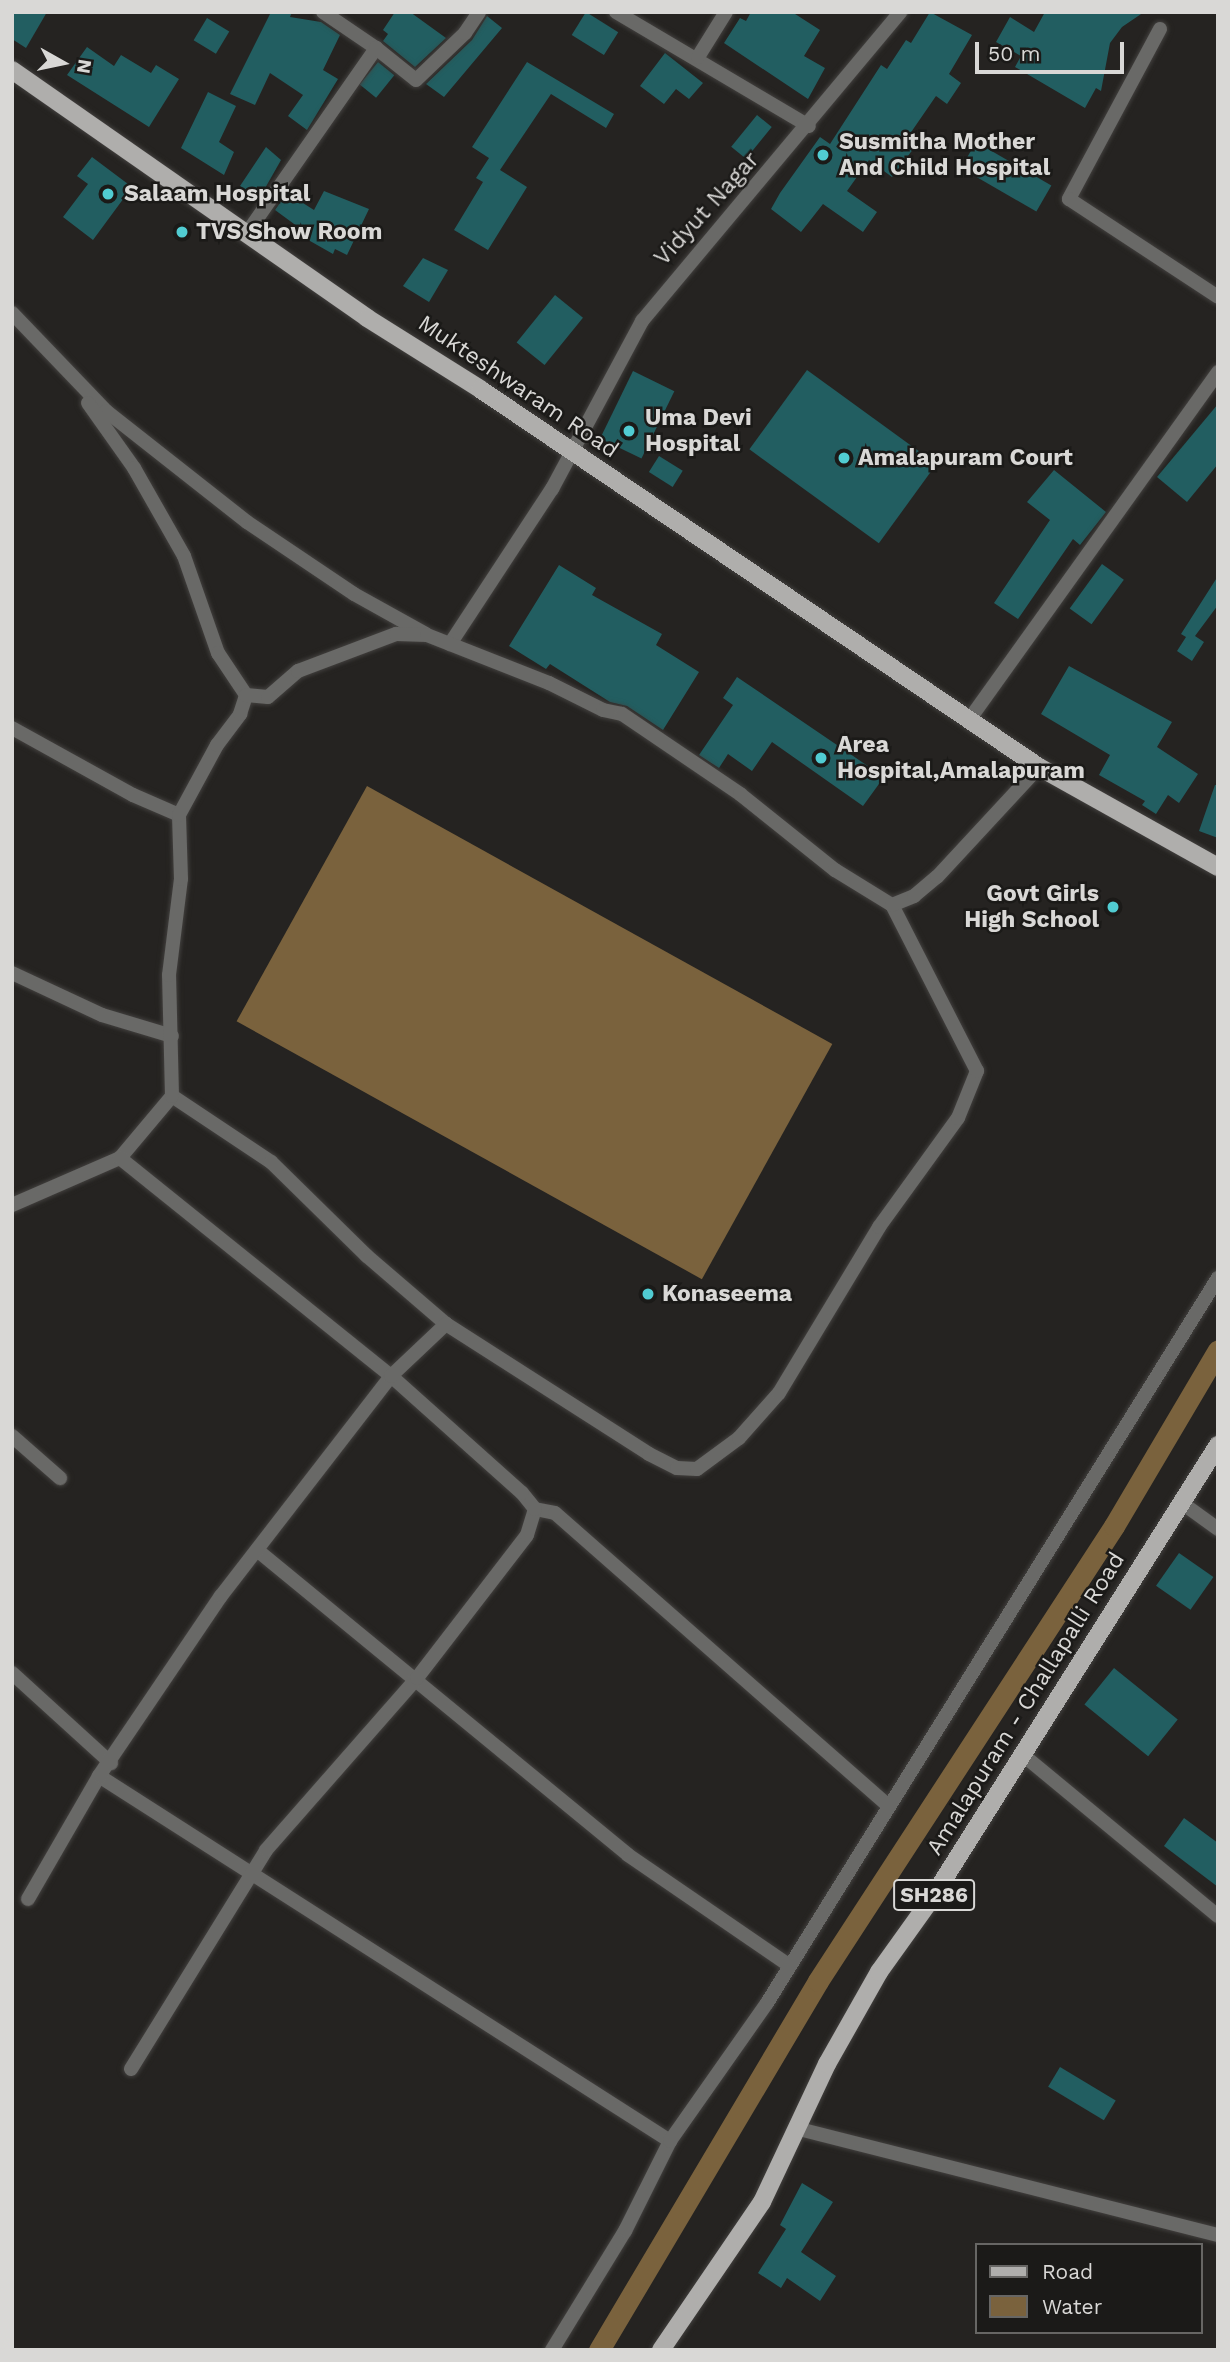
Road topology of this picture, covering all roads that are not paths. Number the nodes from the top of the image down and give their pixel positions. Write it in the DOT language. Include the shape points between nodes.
graph roads {
  1 [pos="323,12"];
  2 [pos="479,12"];
  3 [pos="616,12"];
  4 [pos="726,12"];
  5 [pos="900,12"];
  6 [pos="1160,29"];
  7 [pos="376,48"];
  8 [pos="698,58"];
  9 [pos="12,70"];
  10 [pos="809,126"];
  11 [pos="247,233"];
  12 [pos="1218,297"];
  13 [pos="12,313"];
  14 [pos="1218,372"];
  15 [pos="72,378"];
  16 [pos="571,451"];
  17 [pos="427,635"];
  18 [pos="450,644"];
  19 [pos="246,695"];
  20 [pos="969,720"];
  21 [pos="12,728"];
  22 [pos="1039,767"];
  23 [pos="179,815"];
  24 [pos="1218,867"];
  25 [pos="892,905"];
  26 [pos="12,973"];
  27 [pos="172,1036"];
  28 [pos="172,1096"];
  29 [pos="120,1158"];
  30 [pos="13,1204"];
  31 [pos="1218,1278"];
  32 [pos="446,1324"];
  33 [pos="391,1376"];
  34 [pos="12,1436"];
  35 [pos="1218,1445"];
  36 [pos="60,1478"];
  37 [pos="1182,1503"];
  38 [pos="535,1509"];
  39 [pos="1218,1529"];
  40 [pos="257,1550"];
  41 [pos="14,1677"];
  42 [pos="417,1678"];
  43 [pos="1022,1754"];
  44 [pos="111,1763"];
  45 [pos="99,1776"];
  46 [pos="889,1806"];
  47 [pos="252,1871"];
  48 [pos="28,1899"];
  49 [pos="1218,1916"];
  50 [pos="790,1966"];
  51 [pos="131,2069"];
  52 [pos="799,2129"];
  53 [pos="670,2141"];
  54 [pos="1218,2235"];
  55 [pos="552,2350"];
  56 [pos="661,2350"];
  1 -- 7 [label="street"];
  2 -- 7 [label="street" via="465,33 416,80"];
  3 -- 8 [label="street"];
  4 -- 8 [label="street"];
  5 -- 10 [label="street, Vidyut Nagar"];
  6 -- 12 [label="street" via="1069,199"];
  7 -- 11 [label="street"];
  8 -- 10 [label="street"];
  9 -- 11 [label="main road, Mukteshwaram Road"];
  10 -- 16 [label="street, Vidyut Nagar" via="642,321"];
  11 -- 16 [label="main road, Mukteshwaram Road"];
  13 -- 15 [label="street"];
  14 -- 20 [label="street"];
  15 -- 17 [label="street" via="247,522 354,594"];
  15 -- 19 [label="street" via="157,506 184,556 218,653"];
  16 -- 18 [label="street, Vidyut Nagar" via="552,489"];
  16 -- 20 [label="main road, Mukteshwaram Road"];
  17 -- 18 [label="street"];
  17 -- 19 [label="street" via="396,634 298,671 268,697"];
  18 -- 25 [label="street" via="622,714 740,794 835,870"];
  19 -- 23 [label="street" via="240,714 216,745"];
  20 -- 22 [label="main road, Mukteshwaram Road"];
  21 -- 23 [label="street" via="132,795"];
  22 -- 24 [label="main road, Mukteshwaram Road"];
  22 -- 25 [label="street" via="937,877 914,896"];
  23 -- 27 [label="street" via="181,879 169,975"];
  25 -- 32 [label="street" via="977,1071 958,1118 879,1227 779,1392 739,1438 697,1469 677,1468"];
  26 -- 27 [label="street" via="102,1015"];
  27 -- 28 [label="street"];
  28 -- 29 [label="street"];
  28 -- 32 [label="street" via="271,1162 367,1256"];
  29 -- 30 [label="street"];
  29 -- 33 [label="street"];
  31 -- 46 [label="street"];
  32 -- 33 [label="street"];
  33 -- 38 [label="street"];
  33 -- 40 [label="street"];
  34 -- 36 [label="street"];
  35 -- 37 [label="main road, Amalapuram - Challapalli Road / SH286"];
  37 -- 39 [label="street"];
  37 -- 43 [label="main road, Amalapuram - Challapalli Road / SH286"];
  38 -- 42 [label="street" via="527,1535"];
  38 -- 46 [label="street" via="555,1513"];
  40 -- 42 [label="street"];
  40 -- 44 [label="street"];
  41 -- 44 [label="street"];
  42 -- 47 [label="street"];
  42 -- 50 [label="street" via="628,1855"];
  43 -- 49 [label="street"];
  43 -- 52 [label="main road, Amalapuram - Challapalli Road / SH286" via="932,1898 879,1972 827,2064"];
  44 -- 45 [label="street"];
  45 -- 47 [label="street"];
  45 -- 48 [label="street"];
  46 -- 50 [label="street"];
  47 -- 51 [label="street"];
  47 -- 53 [label="street"];
  50 -- 53 [label="street"];
  52 -- 54 [label="street"];
  52 -- 56 [label="main road, Amalapuram - Challapalli Road / SH286" via="762,2202"];
  53 -- 55 [label="street" via="625,2231"];
}
